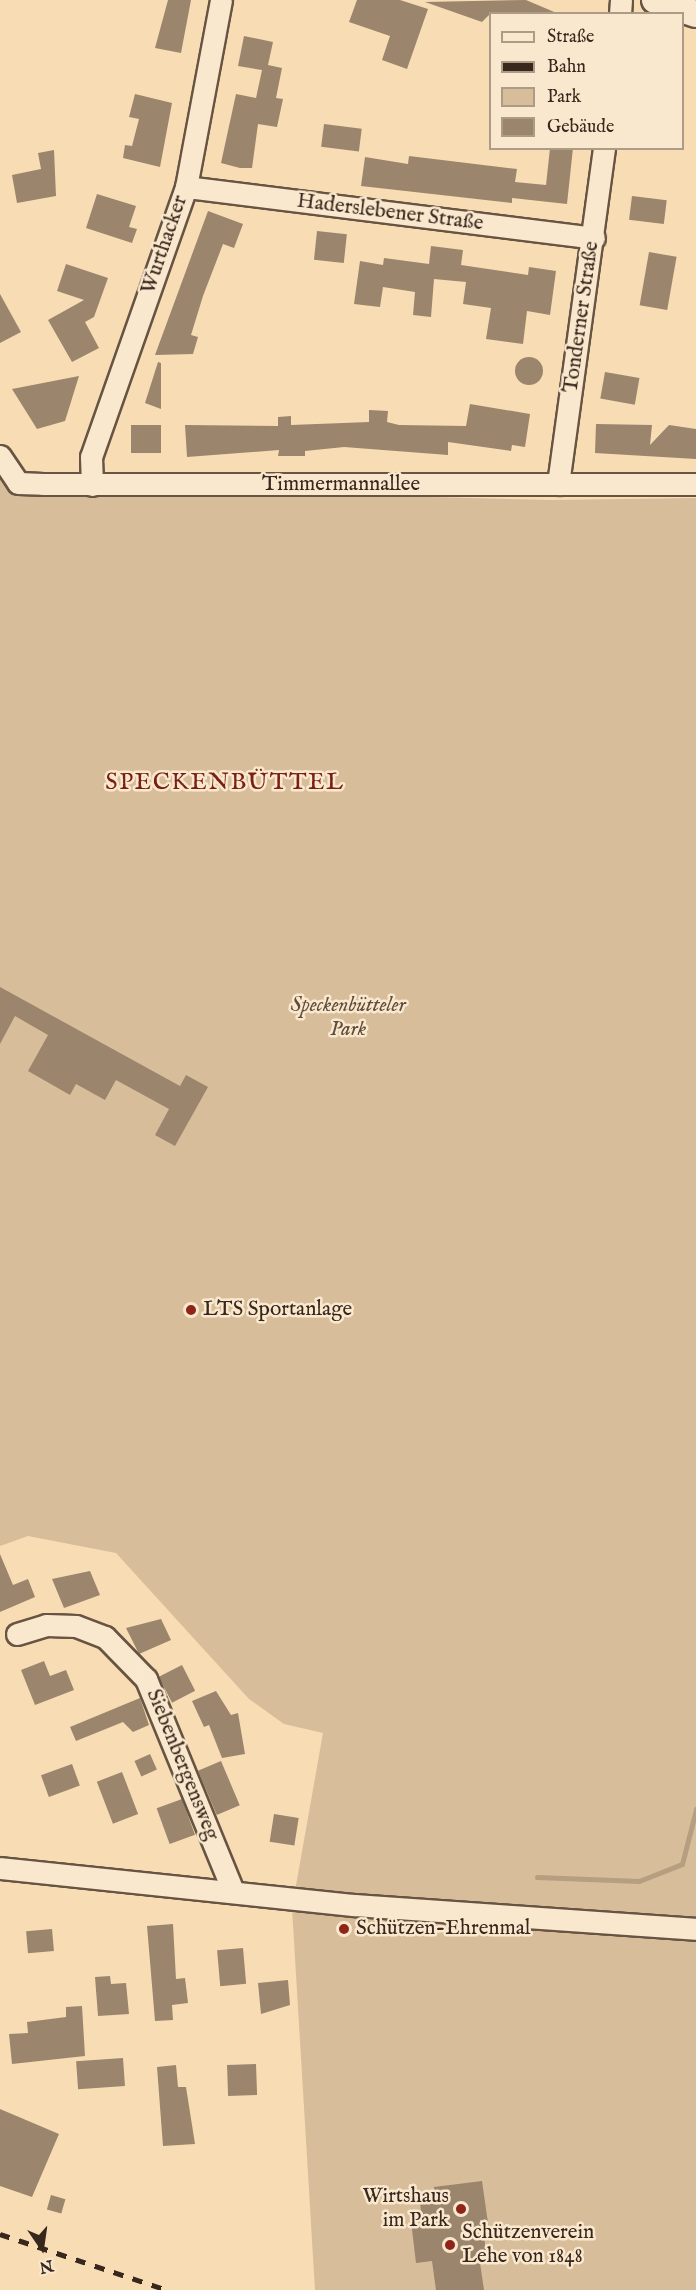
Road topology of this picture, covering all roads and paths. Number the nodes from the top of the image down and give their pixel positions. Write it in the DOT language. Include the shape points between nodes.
graph roads {
  1 [pos="221,0"];
  2 [pos="655,0"];
  3 [pos="696,14"];
  4 [pos="604,150"];
  5 [pos="186,188"];
  6 [pos="594,238"];
  7 [pos="0,456"];
  8 [pos="558,484"];
  9 [pos="696,484"];
  10 [pos="92,485"];
  11 [pos="17,1634"];
  12 [pos="0,1868"];
  13 [pos="233,1891"];
  14 [pos="696,1929"];
  1 -- 5 [label="street, Wurthacker"];
  2 -- 3 [label="street"];
  4 -- 6 [label="street, Tonderner Straße"];
  5 -- 6 [label="street, Haderslebener Straße"];
  5 -- 10 [label="street, Wurthacker" via="91,457"];
  6 -- 8 [label="street, Tonderner Straße"];
  7 -- 10 [label="street, Timmermannallee" via="18,483"];
  8 -- 9 [label="street, Timmermannallee"];
  8 -- 10 [label="street, Timmermannallee"];
  11 -- 13 [label="street, Siebenbergensweg" via="46,1625 76,1626 105,1637 146,1679"];
  12 -- 13 [label="street"];
  13 -- 14 [label="street" via="354,1905"];
}
